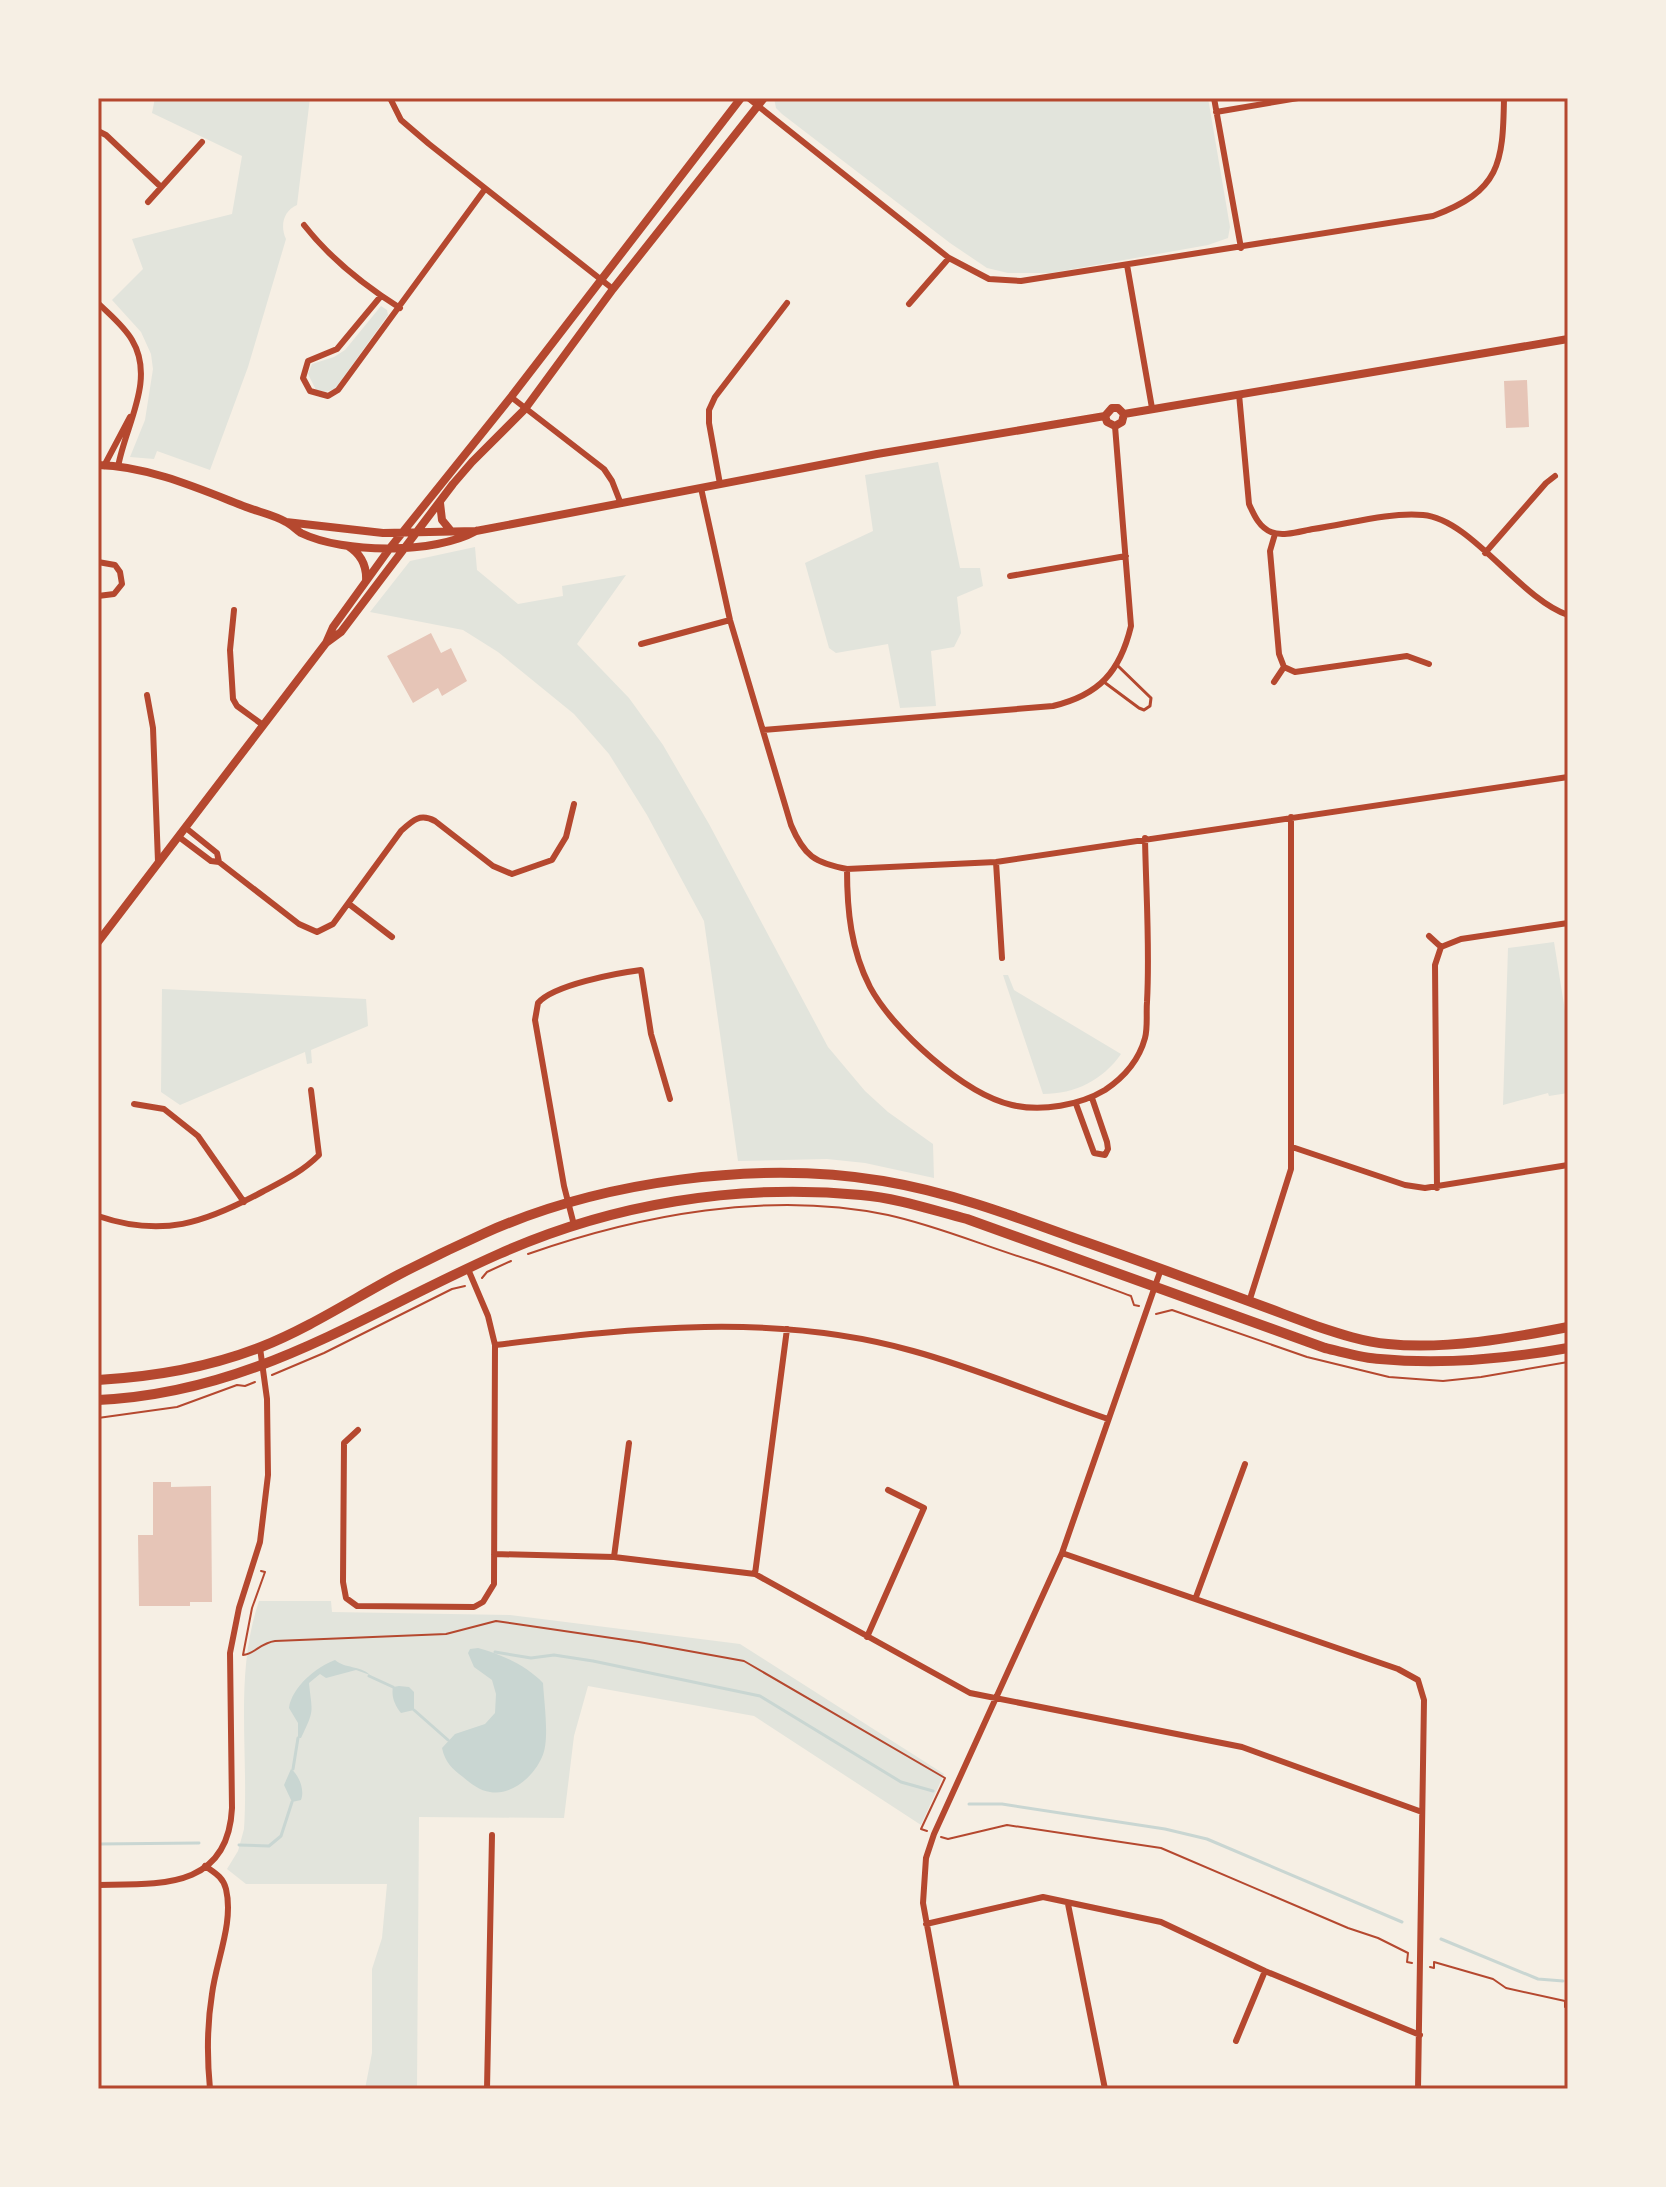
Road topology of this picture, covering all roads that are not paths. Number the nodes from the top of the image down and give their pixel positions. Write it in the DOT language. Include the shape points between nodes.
graph roads {
  1 [pos="390,98"];
  2 [pos="741,98"];
  3 [pos="748,98"];
  4 [pos="1214,98"];
  5 [pos="1298,98"];
  6 [pos="1504,98"];
  7 [pos="761,102"];
  8 [pos="1216,112"];
  9 [pos="98,131"];
  10 [pos="202,142"];
  11 [pos="161,187"];
  12 [pos="485,189"];
  13 [pos="148,202"];
  14 [pos="304,225"];
  15 [pos="1241,248"];
  16 [pos="949,258"];
  17 [pos="1127,265"];
  18 [pos="601,278"];
  19 [pos="613,289"];
  20 [pos="381,296"];
  21 [pos="98,303"];
  22 [pos="787,303"];
  23 [pos="909,304"];
  24 [pos="400,308"];
  25 [pos="1568,339"];
  26 [pos="1239,394"];
  27 [pos="511,397"];
  28 [pos="135,406"];
  29 [pos="1152,408"];
  30 [pos="525,409"];
  31 [pos="1124,414"];
  32 [pos="1105,416"];
  33 [pos="1115,426"];
  34 [pos="101,466"];
  35 [pos="118,467"];
  36 [pos="1555,476"];
  37 [pos="720,484"];
  38 [pos="701,488"];
  39 [pos="440,502"];
  40 [pos="621,504"];
  41 [pos="286,522"];
  42 [pos="451,531"];
  43 [pos="476,531"];
  44 [pos="403,533"];
  45 [pos="416,533"];
  46 [pos="1275,534"];
  47 [pos="344,544"];
  48 [pos="390,548"];
  49 [pos="405,548"];
  50 [pos="1485,553"];
  51 [pos="1126,556"];
  52 [pos="98,562"];
  53 [pos="1010,576"];
  54 [pos="366,582"];
  55 [pos="98,596"];
  56 [pos="234,610"];
  57 [pos="1568,615"];
  58 [pos="730,620"];
  59 [pos="326,643"];
  60 [pos="641,644"];
  61 [pos="1429,664"];
  62 [pos="1117,665"];
  63 [pos="1284,667"];
  64 [pos="1104,682"];
  65 [pos="1274,682"];
  66 [pos="147,695"];
  67 [pos="263,725"];
  68 [pos="763,730"];
  69 [pos="1568,777"];
  70 [pos="574,804"];
  71 [pos="1291,817"];
  72 [pos="186,828"];
  73 [pos="179,837"];
  74 [pos="1145,838"];
  75 [pos="158,862"];
  76 [pos="219,862"];
  77 [pos="996,862"];
  78 [pos="847,869"];
  79 [pos="349,904"];
  80 [pos="1568,923"];
  81 [pos="1429,936"];
  82 [pos="392,937"];
  83 [pos="98,942"];
  84 [pos="1441,947"];
  85 [pos="1002,958"];
  86 [pos="311,1090"];
  87 [pos="1092,1098"];
  88 [pos="670,1099"];
  89 [pos="134,1104"];
  90 [pos="1076,1104"];
  91 [pos="1292,1147"];
  92 [pos="1568,1165"];
  93 [pos="1437,1188"];
  94 [pos="568,1201"];
  95 [pos="244,1202"];
  96 [pos="98,1216"];
  97 [pos="574,1225"];
  98 [pos="468,1269"];
  99 [pos="1161,1269"];
  100 [pos="1154,1287"];
  101 [pos="1249,1302"];
  102 [pos="1568,1327"];
  103 [pos="787,1329"];
  104 [pos="495,1345"];
  105 [pos="260,1348"];
  106 [pos="1568,1348"];
  107 [pos="263,1366"];
  108 [pos="98,1380"];
  109 [pos="98,1400"];
  110 [pos="1108,1419"];
  111 [pos="358,1430"];
  112 [pos="629,1443"];
  113 [pos="1245,1464"];
  114 [pos="888,1490"];
  115 [pos="1062,1553"];
  116 [pos="494,1554"];
  117 [pos="614,1557"];
  118 [pos="755,1574"];
  119 [pos="1196,1597"];
  120 [pos="867,1637"];
  121 [pos="997,1699"];
  122 [pos="1422,1812"];
  123 [pos="492,1835"];
  124 [pos="205,1866"];
  125 [pos="98,1885"];
  126 [pos="1068,1904"];
  127 [pos="926,1924"];
  128 [pos="1265,1971"];
  129 [pos="1420,2035"];
  130 [pos="1236,2041"];
  131 [pos="210,2089"];
  132 [pos="487,2089"];
  133 [pos="957,2089"];
  134 [pos="1105,2089"];
  135 [pos="1418,2089"];
  1 -- 12 [label="street" via="401,120"];
  2 -- 18 [label="street"];
  3 -- 7 [label="street"];
  4 -- 8 [label="street"];
  5 -- 8 [label="street"];
  6 -- 15 [label="street" via="1499,161 1475,196 1456,208"];
  7 -- 16 [label="street"];
  7 -- 19 [label="street"];
  8 -- 15 [label="street"];
  9 -- 11 [label="street"];
  10 -- 11 [label="street"];
  11 -- 13 [label="street"];
  12 -- 18 [label="street"];
  12 -- 24 [label="street"];
  14 -- 20 [label="street"];
  15 -- 17 [label="street"];
  16 -- 17 [label="street" via="989,279 1021,281"];
  16 -- 23 [label="street"];
  17 -- 29 [label="street"];
  18 -- 19 [label="street"];
  18 -- 27 [label="street"];
  19 -- 30 [label="street"];
  20 -- 24 [label="street"];
  20 -- 24 [label="street" via="337,349 308,361 303,378 310,391 328,396 338,390"];
  21 -- 28 [label="street" via="139,354 141,384"];
  22 -- 37 [label="street" via="709,410"];
  25 -- 26 [label="street"];
  26 -- 29 [label="street"];
  26 -- 46 [label="street" via="1249,504 1264,528"];
  27 -- 30 [label="street"];
  27 -- 44 [label="street"];
  28 -- 34 [label="street"];
  28 -- 35 [label="street"];
  29 -- 31 [label="street"];
  30 -- 39 [label="street"];
  30 -- 40 [label="street" via="604,469"];
  31 -- 32 [label="street" via="1112,408"];
  31 -- 33 [label="street"];
  32 -- 33 [label="street"];
  32 -- 37 [label="street"];
  33 -- 51 [label="street"];
  34 -- 35 [label="street"];
  35 -- 41 [label="street" via="171,480"];
  36 -- 50 [label="street"];
  37 -- 38 [label="street"];
  38 -- 40 [label="street"];
  38 -- 58 [label="street"];
  39 -- 42 [label="street" via="442,520"];
  39 -- 45 [label="street"];
  40 -- 43 [label="street"];
  41 -- 44 [label="street"];
  41 -- 47 [label="street" via="301,533"];
  42 -- 43 [label="street"];
  42 -- 45 [label="street"];
  43 -- 49 [label="street"];
  44 -- 45 [label="street"];
  44 -- 48 [label="street"];
  45 -- 49 [label="street"];
  46 -- 50 [label="street" via="1428,515 1458,529"];
  46 -- 63 [label="street" via="1270,551"];
  47 -- 48 [label="street"];
  47 -- 54 [label="street" via="361,557"];
  48 -- 49 [label="street"];
  48 -- 54 [label="street"];
  49 -- 59 [label="street" via="341,632"];
  50 -- 57 [label="street" via="1545,604"];
  51 -- 53 [label="street"];
  51 -- 62 [label="street" via="1131,626"];
  52 -- 55 [label="street" via="115,565 122,584 114,594"];
  54 -- 59 [label="street"];
  56 -- 67 [label="street" via="232,693 237,706"];
  58 -- 60 [label="street"];
  58 -- 68 [label="street"];
  59 -- 67 [label="street"];
  61 -- 63 [label="street" via="1407,656 1295,672"];
  62 -- 64 [label="street"];
  62 -- 64 [label="lane" via="1151,698 1150,706 1139,708"];
  63 -- 65 [label="street"];
  64 -- 68 [label="street" via="1081,698 1053,706"];
  66 -- 75 [label="street"];
  67 -- 72 [label="street"];
  68 -- 78 [label="street" via="800,847 826,865"];
  69 -- 71 [label="street"];
  70 -- 79 [label="street" via="566,837 552,860 512,874 501,872 426,816 413,819"];
  71 -- 74 [label="street"];
  71 -- 91 [label="street"];
  72 -- 73 [label="street"];
  72 -- 76 [label="street" via="217,853"];
  73 -- 75 [label="street"];
  73 -- 76 [label="street"];
  74 -- 77 [label="street"];
  74 -- 87 [label="street" via="1145,1039 1123,1078"];
  75 -- 83 [label="street"];
  76 -- 79 [label="street" via="317,932 333,924"];
  77 -- 78 [label="street"];
  77 -- 85 [label="street"];
  78 -- 90 [label="street" via="855,952 871,989 902,1028 944,1068 977,1090 1012,1105"];
  79 -- 82 [label="street"];
  80 -- 84 [label="street" via="1461,939"];
  81 -- 84 [label="street"];
  84 -- 93 [label="street" via="1435,965"];
  86 -- 95 [label="street" via="319,1155 302,1171"];
  87 -- 90 [label="street"];
  87 -- 90 [label="street" via="1107,1142 1105,1155 1094,1153"];
  88 -- 94 [label="street" via="651,1034 641,970 551,993 538,1003 535,1020"];
  89 -- 95 [label="street" via="164,1109 198,1136"];
  91 -- 93 [label="street" via="1405,1185"];
  91 -- 101 [label="street" via="1286,1189"];
  92 -- 93 [label="street"];
  94 -- 97 [label="street"];
  94 -- 99 [label="main road" via="692,1179 851,1177 982,1205"];
  94 -- 105 [label="main road" via="433,1257"];
  95 -- 96 [label="street" via="203,1221 170,1227 122,1224"];
  97 -- 98 [label="main road"];
  97 -- 100 [label="main road" via="652,1204 759,1193 862,1195 967,1219"];
  98 -- 104 [label="street"];
  98 -- 107 [label="main road"];
  99 -- 100 [label="street"];
  99 -- 101 [label="main road"];
  100 -- 106 [label="main road" via="1325,1348 1378,1359 1449,1362"];
  100 -- 110 [label="street"];
  101 -- 102 [label="main road" via="1352,1338 1396,1345 1498,1340"];
  103 -- 104 [label="street" via="702,1326"];
  103 -- 110 [label="street" via="913,1351"];
  103 -- 118 [label="street"];
  104 -- 116 [label="street"];
  105 -- 107 [label="street"];
  105 -- 108 [label="main road" via="173,1372"];
  107 -- 109 [label="main road" via="179,1391"];
  107 -- 124 [label="street" via="265,1517 230,1653 232,1817 222,1847"];
  110 -- 115 [label="street"];
  111 -- 116 [label="street" via="344,1443 346,1598 357,1606 474,1607 494,1584"];
  112 -- 117 [label="street"];
  113 -- 119 [label="street"];
  114 -- 120 [label="street" via="924,1508"];
  115 -- 119 [label="street"];
  115 -- 121 [label="street"];
  116 -- 117 [label="street"];
  117 -- 118 [label="street"];
  118 -- 120 [label="street"];
  119 -- 122 [label="street" via="1418,1680 1424,1700"];
  120 -- 121 [label="street" via="970,1693"];
  121 -- 122 [label="street" via="1242,1747"];
  121 -- 127 [label="street" via="926,1858"];
  122 -- 129 [label="street"];
  123 -- 132 [label="street"];
  124 -- 125 [label="street" via="170,1883"];
  124 -- 131 [label="street" via="222,1878 227,1893 208,2038"];
  126 -- 127 [label="street" via="1043,1897"];
  126 -- 128 [label="street" via="1161,1922"];
  126 -- 134 [label="street"];
  127 -- 133 [label="street"];
  128 -- 129 [label="street"];
  128 -- 130 [label="street"];
  129 -- 135 [label="street"];
}
